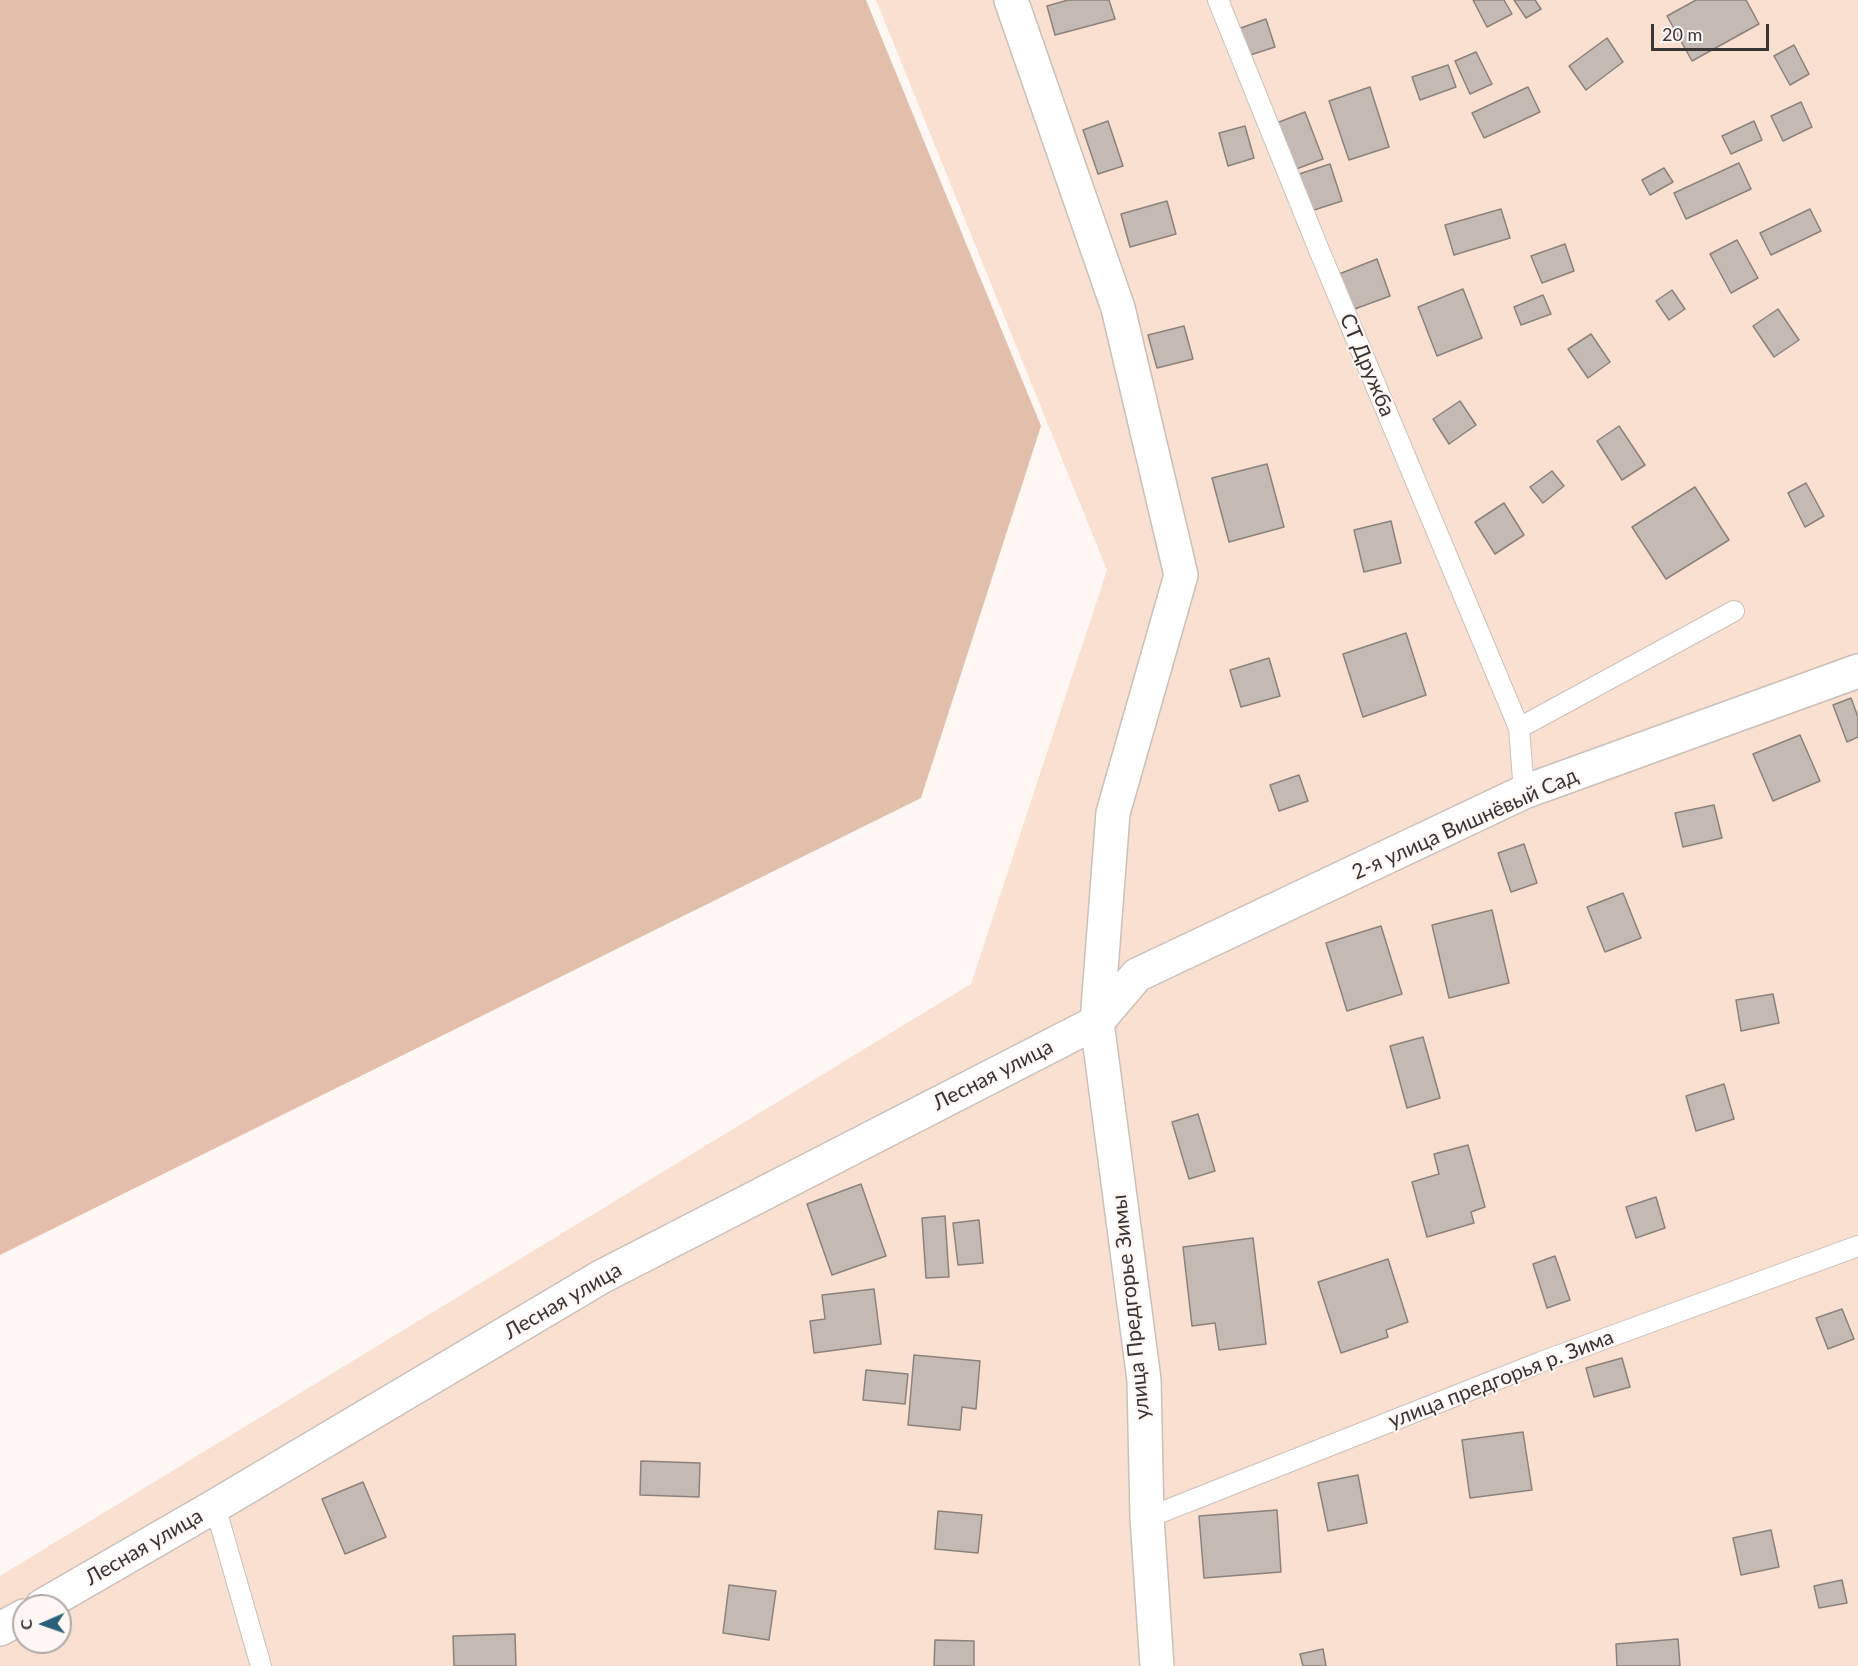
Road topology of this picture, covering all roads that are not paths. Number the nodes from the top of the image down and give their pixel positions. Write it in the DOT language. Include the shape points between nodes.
graph roads {
  1 [pos="1011,0"];
  2 [pos="1218,0"];
  3 [pos="1734,611"];
  4 [pos="1858,671"];
  5 [pos="1520,728"];
  6 [pos="1524,792"];
  7 [pos="1097,1022"];
  8 [pos="1858,1246"];
  9 [pos="215,1506"];
  10 [pos="1147,1518"];
  11 [pos="63,1594"];
  12 [pos="261,1666"];
  13 [pos="1157,1666"];
  1 -- 7 [label="street, улица Предгорье Зимы" via="1118,308 1181,575 1113,813"];
  2 -- 5 [label="lane, СТ Дружба"];
  3 -- 5 [label="lane"];
  4 -- 6 [label="street, 2-я улица Вишнёвый Сад"];
  5 -- 6 [label="lane, СТ Дружба"];
  6 -- 7 [label="street, 2-я улица Вишнёвый Сад" via="1137,975"];
  7 -- 9 [label="street, Лесная улица" via="601,1277"];
  7 -- 10 [label="street, улица Предгорье Зимы" via="1144,1380"];
  8 -- 10 [label="lane, улица предгорья р. Зима" via="1541,1362"];
  9 -- 11 [label="street, Лесная улица"];
  9 -- 12 [label="lane"];
  10 -- 13 [label="street, улица Предгорье Зимы"];
}
